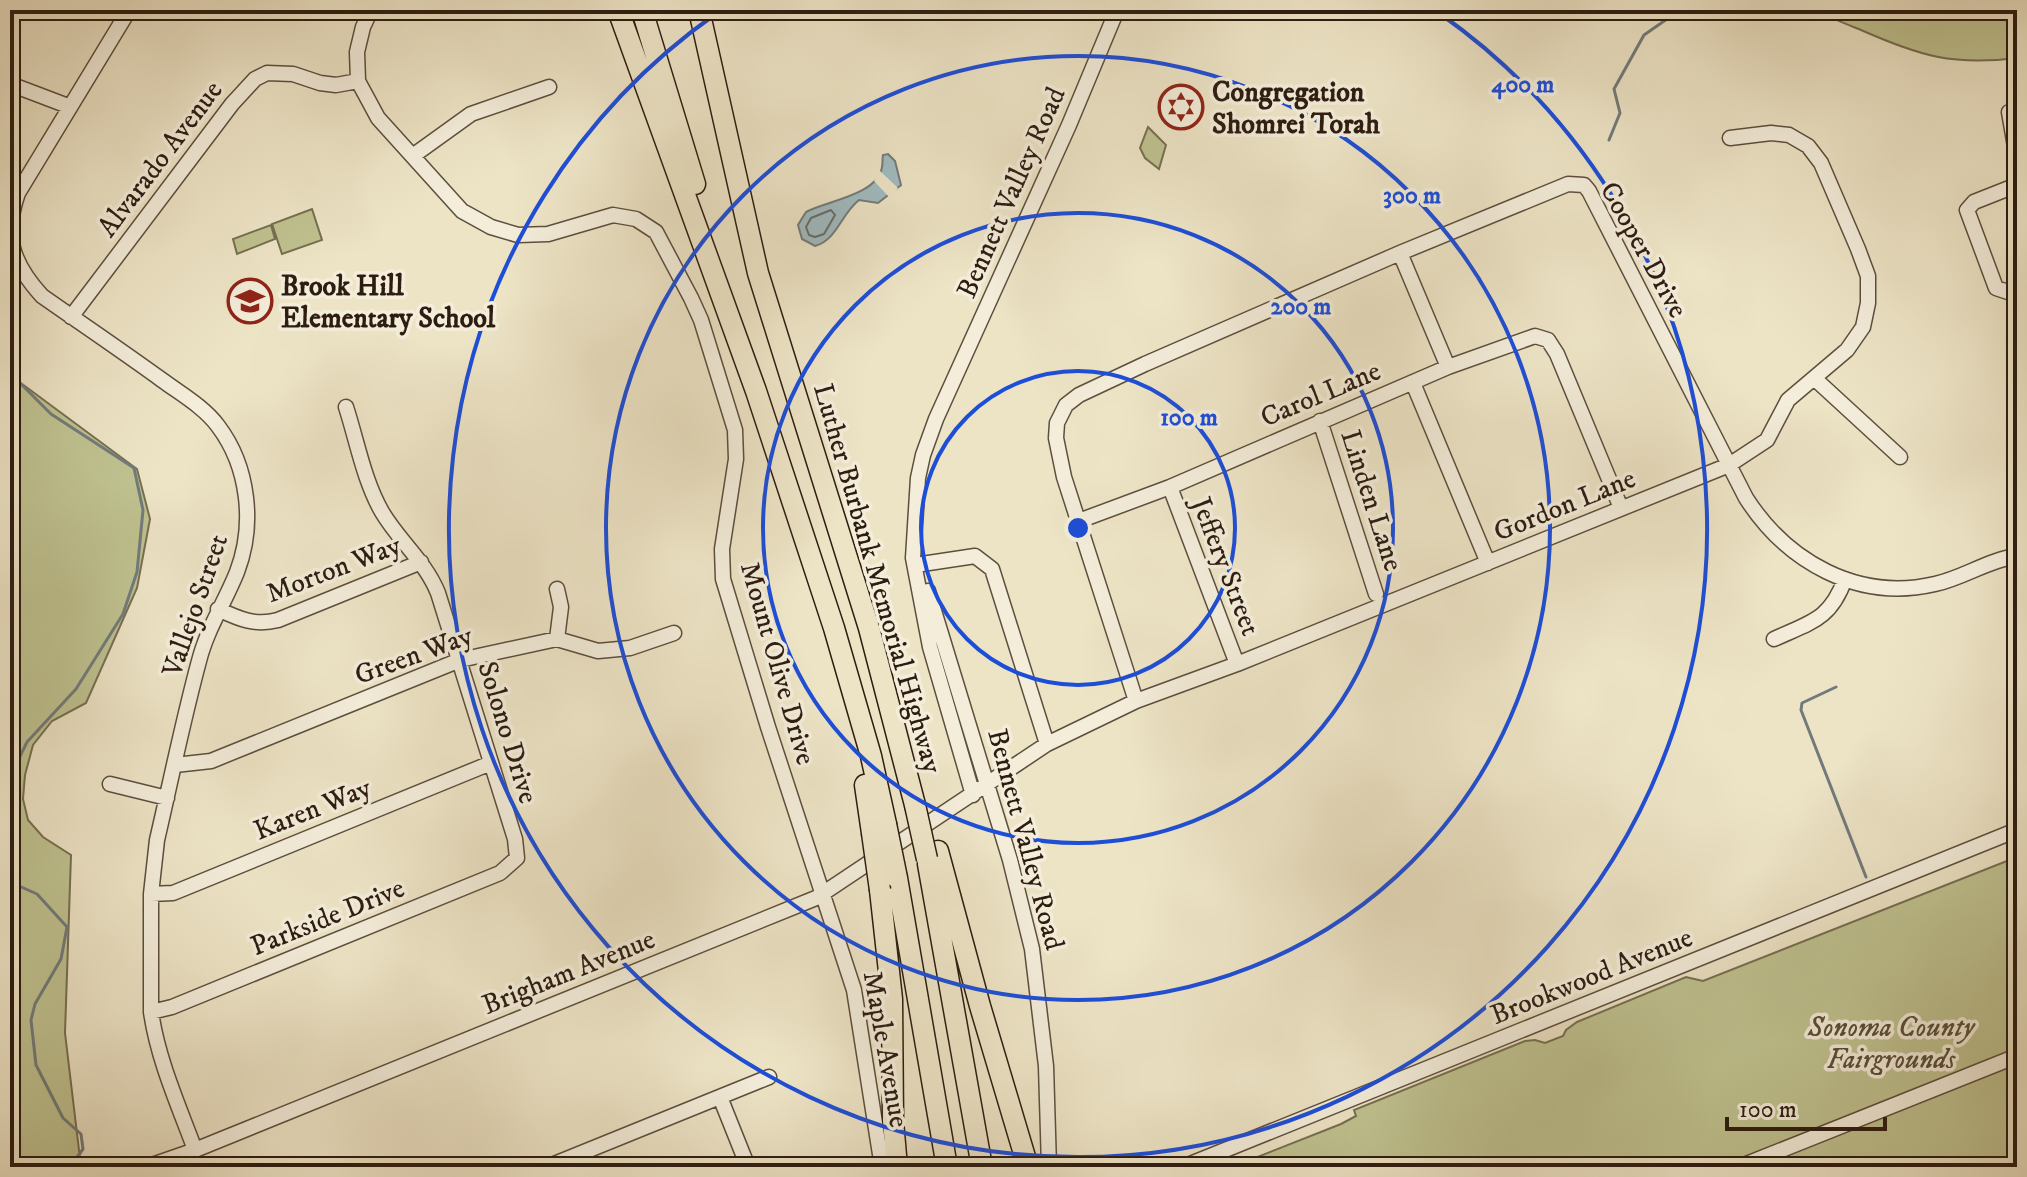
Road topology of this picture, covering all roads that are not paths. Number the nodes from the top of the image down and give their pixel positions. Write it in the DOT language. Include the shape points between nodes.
graph roads {
  1 [pos="129,10"];
  2 [pos="371,10"];
  3 [pos="618,10"];
  4 [pos="642,10"];
  5 [pos="699,10"];
  6 [pos="1117,10"];
  7 [pos="358,81"];
  8 [pos="10,84"];
  9 [pos="549,87"];
  10 [pos="68,106"];
  11 [pos="2009,112"];
  12 [pos="1730,138"];
  13 [pos="414,155"];
  14 [pos="2017,158"];
  15 [pos="2017,185"];
  16 [pos="1400,253"];
  17 [pos="2017,288"];
  18 [pos="71,317"];
  19 [pos="1448,367"];
  20 [pos="1814,378"];
  21 [pos="1413,383"];
  22 [pos="756,391"];
  23 [pos="346,407"];
  24 [pos="1320,421"];
  25 [pos="1900,457"];
  26 [pos="1729,465"];
  27 [pos="1170,487"];
  28 [pos="1621,508"];
  29 [pos="1076,522"];
  30 [pos="914,532"];
  31 [pos="2017,556"];
  32 [pos="421,562"];
  33 [pos="1488,563"];
  34 [pos="922,564"];
  35 [pos="1845,579"];
  36 [pos="557,589"];
  37 [pos="1376,594"];
  38 [pos="218,609"];
  39 [pos="674,633"];
  40 [pos="557,639"];
  41 [pos="1774,639"];
  42 [pos="460,660"];
  43 [pos="1237,664"];
  44 [pos="1136,701"];
  45 [pos="1047,744"];
  46 [pos="491,763"];
  47 [pos="175,765"];
  48 [pos="110,784"];
  49 [pos="988,784"];
  50 [pos="973,795"];
  51 [pos="167,798"];
  52 [pos="2017,830"];
  53 [pos="932,855"];
  54 [pos="517,858"];
  55 [pos="889,884"];
  56 [pos="151,894"];
  57 [pos="823,894"];
  58 [pos="151,1012"];
  59 [pos="2017,1056"];
  60 [pos="769,1077"];
  61 [pos="720,1097"];
  62 [pos="195,1150"];
  63 [pos="146,1167"];
  64 [pos="547,1167"];
  65 [pos="748,1167"];
  66 [pos="882,1167"];
  67 [pos="897,1167"];
  68 [pos="947,1167"];
  69 [pos="982,1167"];
  70 [pos="1028,1167"];
  71 [pos="1049,1167"];
  72 [pos="1183,1167"];
  73 [pos="1739,1167"];
  1 -- 10 [label="street, Vallejo Street"];
  2 -- 7 [label="street" via="357,52"];
  3 -- 22 [label="highway"];
  4 -- 22 [label="highway"];
  5 -- 53 [label="highway, Luther Burbank Memorial Highway, bridge" via="758,273"];
  6 -- 30 [label="street, Bennett Valley Road" via="931,430 918,478"];
  7 -- 13 [label="street, Mount Olive Drive" via="378,118"];
  7 -- 18 [label="street, Alvarado Avenue" via="336,85 280,72 255,79"];
  8 -- 10 [label="street"];
  9 -- 13 [label="street" via="471,114"];
  10 -- 18 [label="street, Vallejo Street" via="18,193 10,226 11,246 27,280"];
  11 -- 14 [label="street"];
  12 -- 20 [label="street, Gordon Lane" via="1771,133 1789,135 1808,146 1821,163 1868,276 1863,327 1847,350"];
  13 -- 57 [label="street, Mount Olive Drive" via="462,211 491,227 534,235 625,216 656,232 672,260 701,320 735,430 722,560 728,600"];
  15 -- 17 [label="street" via="1974,202 1967,216 1996,288"];
  16 -- 19 [label="street"];
  16 -- 26 [label="street, Cooper Drive" via="1568,184 1584,185"];
  16 -- 29 [label="street, Cooper Drive" via="1066,405 1056,439"];
  18 -- 38 [label="street, Vallejo Street" via="201,409 217,424 237,461 248,514 245,539 237,571"];
  19 -- 21 [label="street, Carol Lane"];
  19 -- 28 [label="street, Carol Lane" via="1527,337 1548,340"];
  20 -- 25 [label="street"];
  20 -- 26 [label="street, Gordon Lane" via="1788,400 1767,440"];
  21 -- 24 [label="street, Carol Lane"];
  21 -- 33 [label="street"];
  22 -- 55 [label="highway, Luther Burbank Memorial Highway, bridge" via="871,756"];
  23 -- 32 [label="street, Solono Drive" via="376,500"];
  24 -- 27 [label="street, Carol Lane"];
  24 -- 37 [label="street, Linden Lane"];
  26 -- 28 [label="street, Gordon Lane"];
  26 -- 35 [label="street, Cooper Drive" via="1762,523 1786,547"];
  27 -- 29 [label="street, Carol Lane"];
  27 -- 43 [label="street, Jeffery Street"];
  28 -- 33 [label="street, Gordon Lane"];
  29 -- 44 [label="street, Cooper Drive"];
  30 -- 34 [label="street, Bennett Valley Road"];
  30 -- 50 [label="street, Bennett Valley Road" via="913,558 926,630"];
  31 -- 35 [label="street, Cooper Drive" via="1921,587 1892,588"];
  32 -- 38 [label="street, Morton Way" via="278,620 244,621"];
  32 -- 42 [label="street, Solono Drive"];
  33 -- 43 [label="street, Gordon Lane"];
  34 -- 45 [label="street" via="975,556 992,569"];
  34 -- 49 [label="street, Bennett Valley Road"];
  35 -- 41 [label="street" via="1824,615"];
  36 -- 40 [label="street"];
  38 -- 47 [label="street, Vallejo Street" via="199,658"];
  39 -- 40 [label="street, Green Way" via="630,648 598,651"];
  40 -- 42 [label="street, Green Way"];
  42 -- 46 [label="street, Solono Drive"];
  42 -- 47 [label="street, Green Way" via="211,761"];
  43 -- 44 [label="street, Gordon Lane"];
  44 -- 45 [label="street, Gordon Lane"];
  45 -- 49 [label="street, Gordon Lane"];
  46 -- 54 [label="street, Solono Drive"];
  46 -- 56 [label="street, Karen Way" via="173,893"];
  47 -- 51 [label="street, Vallejo Street"];
  48 -- 51 [label="street"];
  49 -- 50 [label="street, Brigham Avenue"];
  49 -- 71 [label="street, Bennett Valley Road" via="1018,890 1039,994"];
  50 -- 57 [label="street, Brigham Avenue"];
  51 -- 56 [label="street, Vallejo Street"];
  52 -- 72 [label="street, Brookwood Avenue"];
  53 -- 69 [label="highway, Luther Burbank Memorial Highway"];
  53 -- 70 [label="highway"];
  54 -- 58 [label="street, Parkside Drive" via="500,873"];
  55 -- 67 [label="highway"];
  55 -- 68 [label="highway, Luther Burbank Memorial Highway"];
  56 -- 58 [label="street, Vallejo Street"];
  57 -- 62 [label="street, Brigham Avenue"];
  57 -- 66 [label="street, Maple Avenue" via="857,1001"];
  58 -- 62 [label="street, Vallejo Street" via="161,1061"];
  59 -- 73 [label="street"];
  60 -- 61 [label="street"];
  61 -- 64 [label="street"];
  61 -- 65 [label="street"];
  62 -- 63 [label="street, Brigham Avenue"];
}
